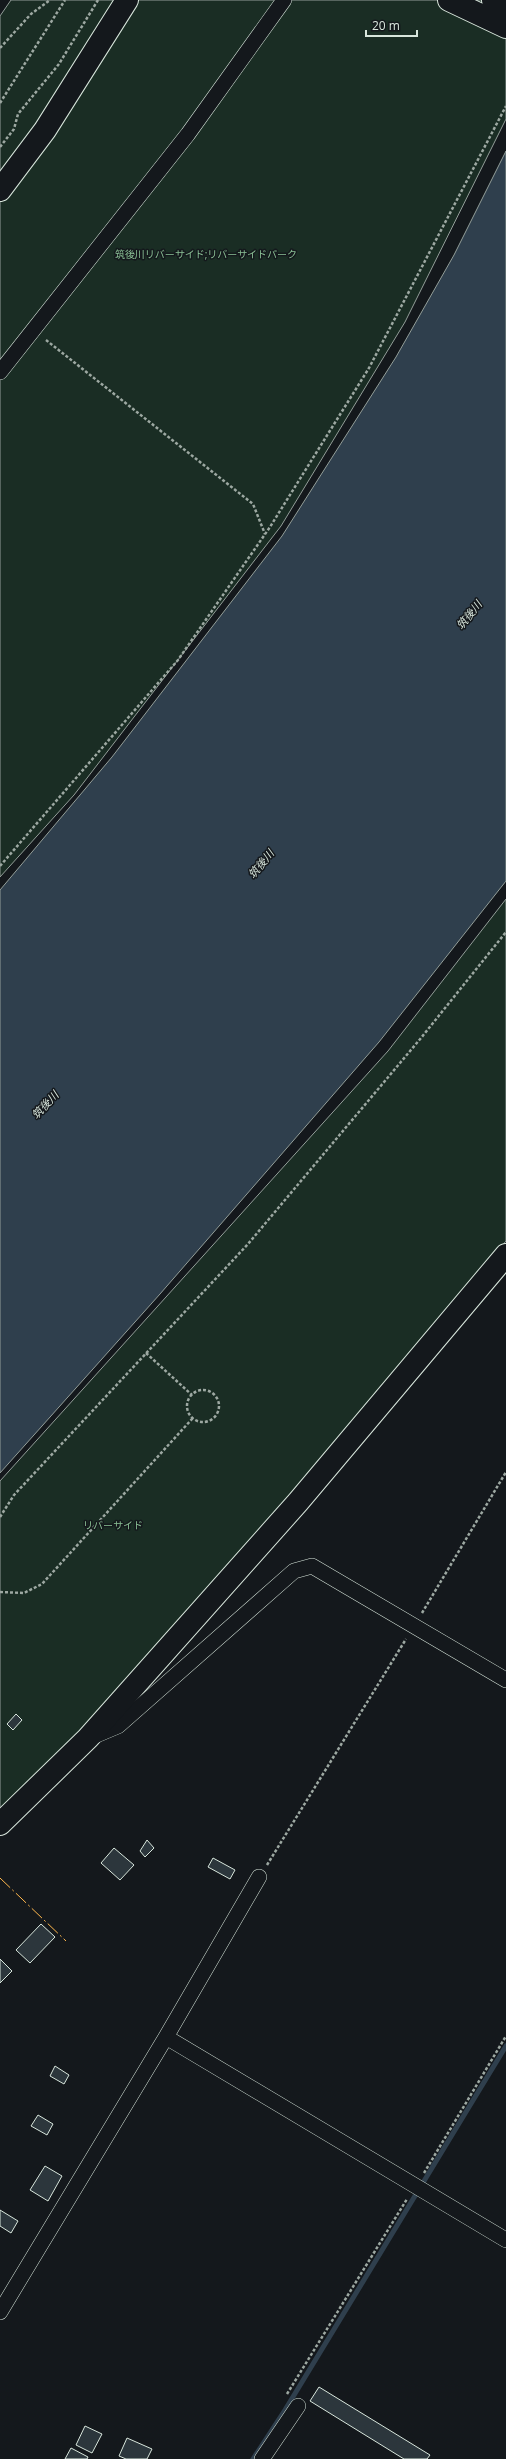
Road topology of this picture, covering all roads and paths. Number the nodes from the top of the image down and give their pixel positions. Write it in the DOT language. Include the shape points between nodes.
graph roads {
  1 [pos="50,0"];
  2 [pos="65,0"];
  3 [pos="98,0"];
  4 [pos="127,0"];
  5 [pos="284,0"];
  6 [pos="449,0"];
  7 [pos="493,0"];
  8 [pos="506,6"];
  9 [pos="506,27"];
  10 [pos="0,48"];
  11 [pos="0,103"];
  12 [pos="506,106"];
  13 [pos="0,147"];
  14 [pos="0,190"];
  15 [pos="40,320"];
  16 [pos="0,372"];
  17 [pos="265,534"];
  18 [pos="0,866"];
  19 [pos="506,932"];
  20 [pos="506,1255"];
  21 [pos="146,1353"];
  22 [pos="192,1395"];
  23 [pos="192,1419"];
  24 [pos="506,1472"];
  25 [pos="0,1517"];
  26 [pos="0,1592"];
  27 [pos="414,1625"];
  28 [pos="506,1680"];
  29 [pos="88,1738"];
  30 [pos="0,1824"];
  31 [pos="259,1877"];
  32 [pos="506,2036"];
  33 [pos="166,2037"];
  34 [pos="416,2185"];
  35 [pos="506,2240"];
  36 [pos="0,2312"];
  37 [pos="298,2406"];
  38 [pos="262,2459"];
  1 -- 10 [label="path" via="31,14"];
  2 -- 11 [label="path"];
  3 -- 13 [label="path" via="59,64 18,114 14,129"];
  4 -- 14 [label="street" via="44,130"];
  5 -- 15 [label="street" via="188,134"];
  6 -- 9 [label="street"];
  7 -- 8 [label="street"];
  12 -- 17 [label="path" via="369,368"];
  15 -- 16 [label="street"];
  15 -- 17 [label="path" via="46,341 252,504"];
  17 -- 18 [label="path" via="178,660"];
  19 -- 21 [label="path" via="421,1038 248,1244"];
  20 -- 29 [label="street" via="303,1496"];
  21 -- 22 [label="path"];
  21 -- 25 [label="path" via="14,1495"];
  22 -- 23 [label="path" via="188,1400 187,1410"];
  22 -- 23 [label="path" via="206,1390 215,1395 219,1404 217,1414 209,1422"];
  23 -- 26 [label="path" via="42,1584 24,1592"];
  24 -- 27 [label="path"];
  27 -- 28 [label="street"];
  27 -- 29 [label="street" via="312,1566 294,1571 118,1726"];
  27 -- 31 [label="path"];
  29 -- 30 [label="street"];
  31 -- 33 [label="street"];
  32 -- 34 [label="path"];
  33 -- 34 [label="street"];
  33 -- 36 [label="street"];
  34 -- 35 [label="street"];
  34 -- 37 [label="path" via="284,2397"];
  37 -- 38 [label="street"];
}
